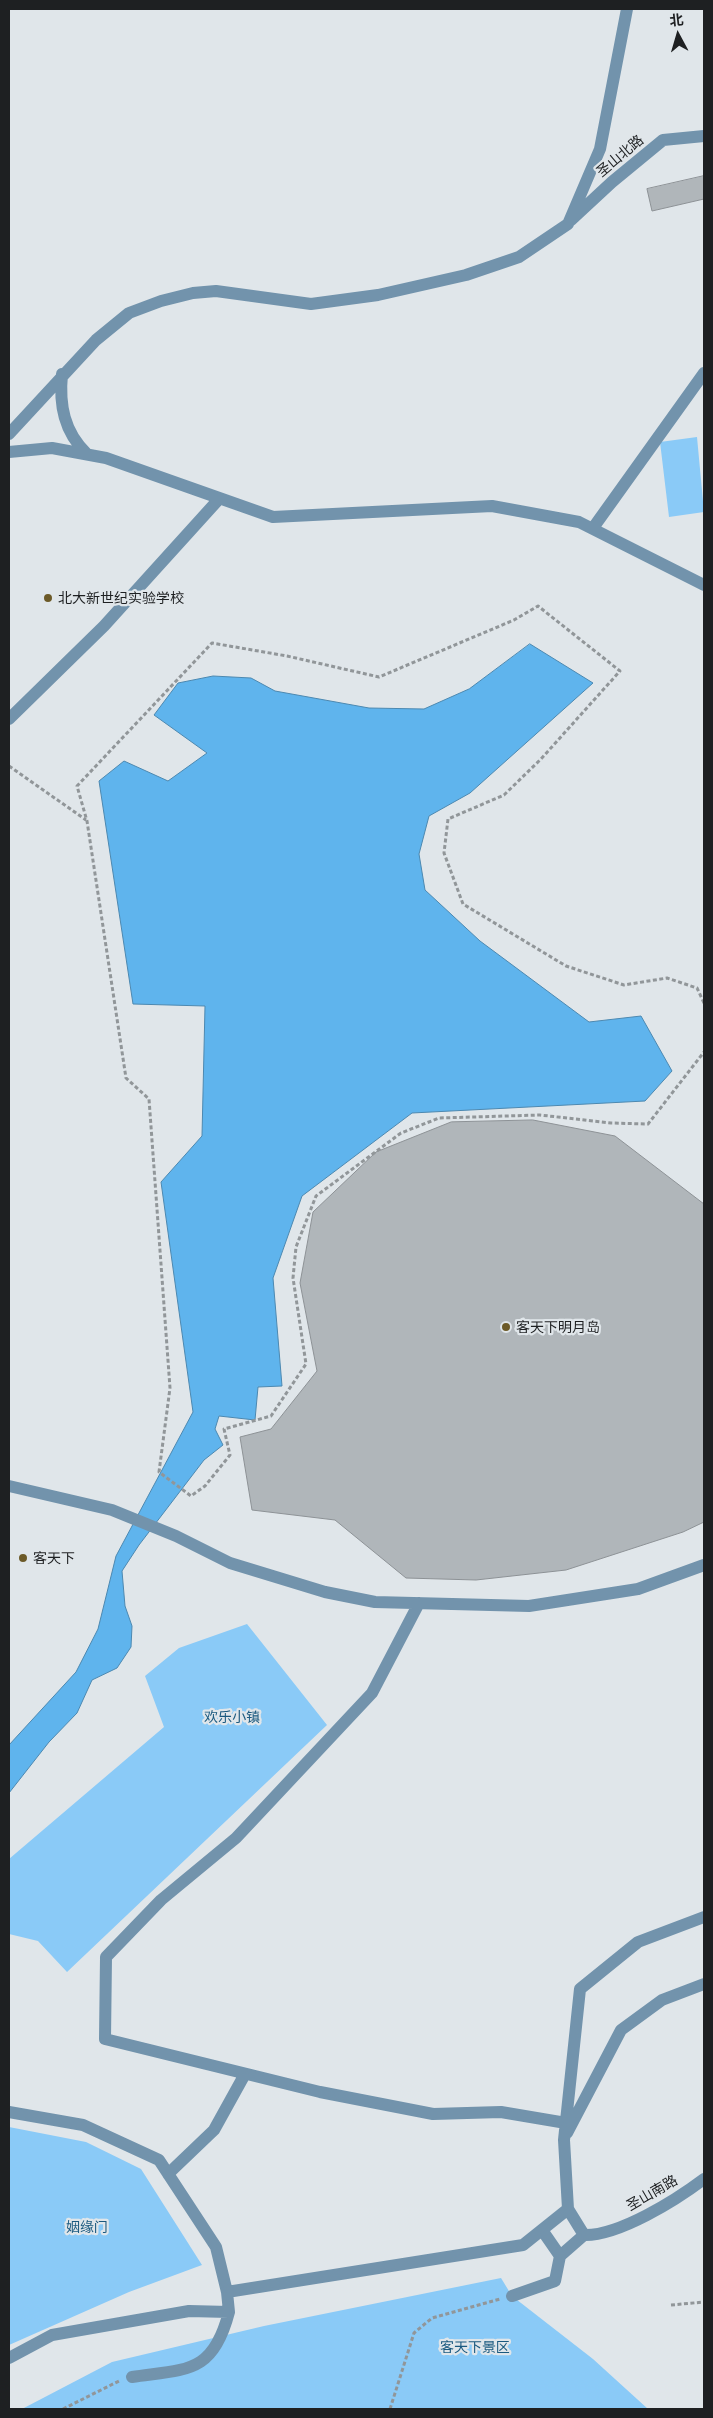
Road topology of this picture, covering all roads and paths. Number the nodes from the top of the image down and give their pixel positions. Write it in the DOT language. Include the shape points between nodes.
graph roads {
  1 [pos="627,9"];
  2 [pos="704,136"];
  3 [pos="568,224"];
  4 [pos="704,373"];
  5 [pos="62,374"];
  6 [pos="9,434"];
  7 [pos="9,452"];
  8 [pos="87,454"];
  9 [pos="219,499"];
  10 [pos="593,528"];
  11 [pos="704,584"];
  12 [pos="9,719"];
  13 [pos="9,766"];
  14 [pos="87,821"];
  15 [pos="704,1003"];
  16 [pos="704,1052"];
  17 [pos="9,1486"];
  18 [pos="704,1565"];
  19 [pos="419,1603"];
  20 [pos="704,1917"];
  21 [pos="704,1984"];
  22 [pos="245,2074"];
  23 [pos="9,2112"];
  24 [pos="566,2123"];
  25 [pos="564,2140"];
  26 [pos="168,2174"];
  27 [pos="704,2179"];
  28 [pos="568,2209"];
  29 [pos="542,2230"];
  30 [pos="584,2235"];
  31 [pos="560,2256"];
  32 [pos="227,2292"];
  33 [pos="512,2296"];
  34 [pos="704,2302"];
  35 [pos="671,2305"];
  36 [pos="228,2312"];
  37 [pos="9,2358"];
  38 [pos="132,2377"];
  39 [pos="63,2409"];
  40 [pos="390,2409"];
  1 -- 3 [label="street" via="600,149"];
  2 -- 3 [label="street, 圣山北路" via="663,140"];
  3 -- 5 [label="street, 圣山北路" via="519,257 466,275 378,295 311,304 216,291 160,301 129,313"];
  4 -- 10 [label="street"];
  5 -- 6 [label="street, 圣山北路"];
  5 -- 8 [label="street" via="60,396 65,421 74,441"];
  7 -- 8 [label="street" via="52,448"];
  8 -- 9 [label="street"];
  9 -- 10 [label="street" via="273,516 492,506 579,522"];
  9 -- 12 [label="street" via="104,626"];
  10 -- 11 [label="street"];
  13 -- 14 [label="path"];
  14 -- 15 [label="path" via="77,786 212,643 379,677 514,620 538,606 620,672 504,795 448,819 444,853 464,904 566,966 624,985 667,978 697,988"];
  14 -- 16 [label="path" via="126,1078 149,1098 170,1388 159,1472 191,1496 205,1486 230,1455 224,1429 271,1416 306,1364 293,1278 296,1247 316,1196 401,1133 439,1118 540,1114 648,1124"];
  17 -- 19 [label="street" via="112,1510 176,1536 230,1563 325,1592 375,1602"];
  18 -- 19 [label="street" via="638,1589 529,1606"];
  19 -- 22 [label="street" via="372,1693 236,1838 161,1900 106,1957 105,2039"];
  20 -- 24 [label="street" via="638,1942 580,1990"];
  21 -- 25 [label="street" via="662,2000 621,2030"];
  22 -- 24 [label="street" via="432,2114 501,2112"];
  22 -- 26 [label="street" via="214,2130"];
  23 -- 26 [label="street" via="83,2125 159,2160"];
  24 -- 25 [label="street"];
  25 -- 28 [label="street"];
  26 -- 32 [label="street" via="216,2247"];
  27 -- 30 [label="street, 圣山南路" via="637,2221 594,2235"];
  28 -- 29 [label="street"];
  28 -- 30 [label="street"];
  29 -- 31 [label="street"];
  29 -- 32 [label="street" via="523,2245"];
  30 -- 31 [label="street"];
  31 -- 33 [label="street" via="556,2282"];
  32 -- 36 [label="street"];
  33 -- 40 [label="path" via="432,2318 414,2333"];
  34 -- 35 [label="path"];
  36 -- 37 [label="street" via="188,2311 52,2335"];
  36 -- 38 [label="street" via="223,2335 208,2356 191,2368"];
  38 -- 39 [label="path" via="114,2382"];
}
